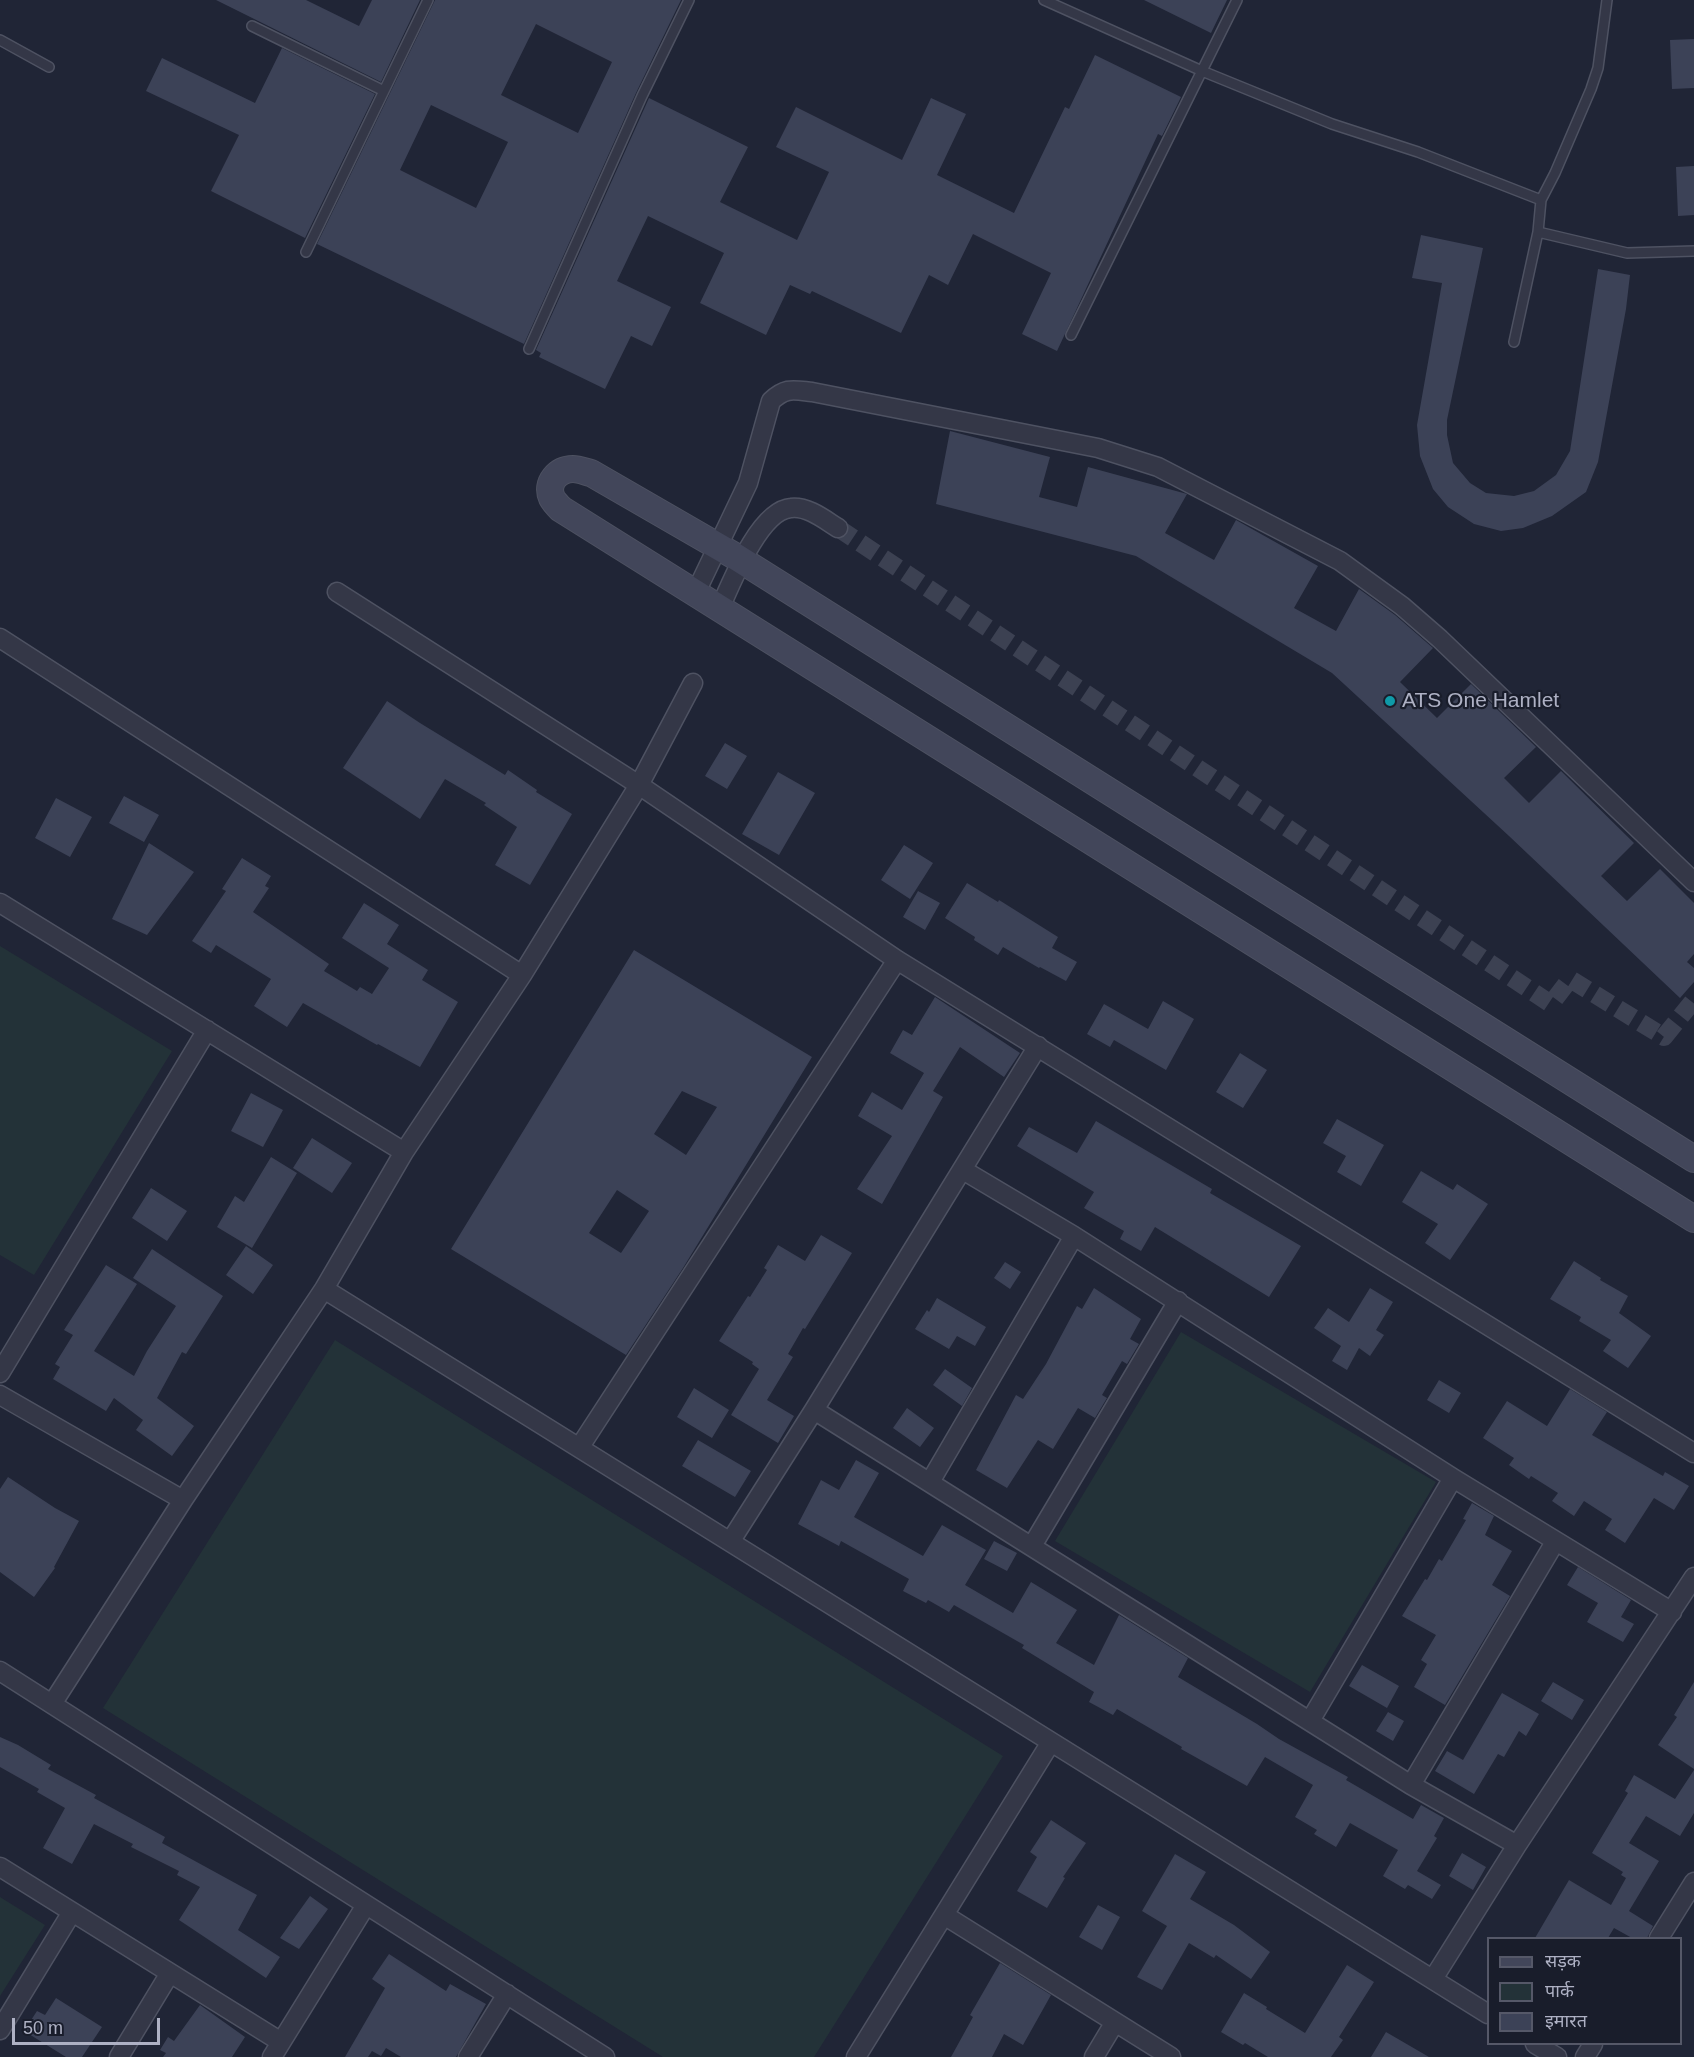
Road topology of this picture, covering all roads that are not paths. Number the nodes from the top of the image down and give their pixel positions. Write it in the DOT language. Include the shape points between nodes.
graph roads {
  1 [pos="428,0"];
  2 [pos="689,0"];
  3 [pos="1044,0"];
  4 [pos="1237,0"];
  5 [pos="1607,0"];
  6 [pos="252,26"];
  7 [pos="0,40"];
  8 [pos="49,67"];
  9 [pos="1202,71"];
  10 [pos="384,91"];
  11 [pos="1540,200"];
  12 [pos="1538,232"];
  13 [pos="1694,251"];
  14 [pos="306,252"];
  15 [pos="1071,335"];
  16 [pos="1514,342"];
  17 [pos="529,349"];
  18 [pos="838,528"];
  19 [pos="717,546"];
  20 [pos="742,560"];
  21 [pos="337,592"];
  22 [pos="696,592"];
  23 [pos="720,608"];
  24 [pos="0,638"];
  25 [pos="693,683"];
  26 [pos="639,785"];
  27 [pos="1694,882"];
  28 [pos="0,903"];
  29 [pos="897,960"];
  30 [pos="522,975"];
  31 [pos="207,1030"];
  32 [pos="1038,1046"];
  33 [pos="404,1152"];
  34 [pos="1694,1159"];
  35 [pos="963,1170"];
  36 [pos="1694,1219"];
  37 [pos="1074,1236"];
  38 [pos="324,1289"];
  39 [pos="1178,1301"];
  40 [pos="0,1372"];
  41 [pos="0,1395"];
  42 [pos="814,1410"];
  43 [pos="579,1448"];
  44 [pos="1694,1453"];
  45 [pos="1453,1478"];
  46 [pos="930,1482"];
  47 [pos="183,1500"];
  48 [pos="730,1542"];
  49 [pos="1555,1542"];
  50 [pos="1032,1546"];
  51 [pos="1694,1577"];
  52 [pos="1672,1612"];
  53 [pos="0,1671"];
  54 [pos="51,1704"];
  55 [pos="1310,1721"];
  56 [pos="1051,1742"];
  57 [pos="1411,1785"];
  58 [pos="1517,1845"];
  59 [pos="0,1867"];
  60 [pos="1694,1882"];
  61 [pos="366,1905"];
  62 [pos="72,1912"];
  63 [pos="944,1915"];
  64 [pos="1660,1937"];
  65 [pos="170,1973"];
  66 [pos="1433,1979"];
  67 [pos="507,1994"];
  68 [pos="1487,2013"];
  69 [pos="1115,2022"];
  70 [pos="0,2030"];
  71 [pos="1538,2045"];
  72 [pos="277,2050"];
  73 [pos="119,2057"];
  74 [pos="468,2057"];
  75 [pos="605,2057"];
  76 [pos="856,2057"];
  77 [pos="1094,2057"];
  78 [pos="1171,2057"];
  79 [pos="1557,2057"];
  1 -- 10 [label="lane"];
  2 -- 17 [label="lane"];
  3 -- 9 [label="lane"];
  4 -- 9 [label="lane"];
  5 -- 11 [label="lane" via="1591,88 1560,164"];
  6 -- 10 [label="lane"];
  7 -- 8 [label="lane"];
  9 -- 11 [label="lane" via="1332,124 1464,168"];
  9 -- 15 [label="lane"];
  10 -- 14 [label="lane"];
  11 -- 12 [label="lane"];
  12 -- 13 [label="lane" via="1621,252"];
  12 -- 16 [label="lane"];
  18 -- 20 [label="street" via="802,508 780,510 771,516"];
  19 -- 20 [label="street"];
  19 -- 22 [label="street"];
  19 -- 22 [label="street" via="591,473 574,469 553,478 552,499 561,509"];
  19 -- 27 [label="street" via="748,483 771,401 781,391 812,392 1098,448 1158,467 1340,561 1402,606"];
  20 -- 23 [label="street"];
  20 -- 34 [label="street"];
  21 -- 26 [label="street"];
  22 -- 23 [label="street"];
  23 -- 36 [label="street"];
  24 -- 30 [label="street"];
  25 -- 26 [label="street"];
  26 -- 29 [label="street"];
  26 -- 30 [label="street"];
  28 -- 31 [label="street"];
  29 -- 32 [label="street"];
  29 -- 43 [label="street"];
  30 -- 33 [label="street"];
  31 -- 33 [label="street"];
  31 -- 40 [label="street"];
  32 -- 35 [label="street"];
  32 -- 44 [label="street"];
  33 -- 38 [label="street"];
  35 -- 37 [label="street"];
  35 -- 42 [label="street"];
  37 -- 39 [label="street"];
  37 -- 46 [label="street"];
  38 -- 43 [label="street"];
  38 -- 47 [label="street"];
  39 -- 45 [label="street"];
  39 -- 50 [label="street"];
  41 -- 47 [label="street"];
  42 -- 46 [label="street"];
  42 -- 48 [label="street"];
  43 -- 48 [label="street"];
  45 -- 49 [label="street"];
  45 -- 55 [label="street"];
  46 -- 50 [label="street"];
  47 -- 54 [label="street"];
  48 -- 56 [label="street"];
  49 -- 52 [label="street"];
  49 -- 57 [label="street"];
  50 -- 55 [label="street"];
  51 -- 52 [label="street"];
  52 -- 58 [label="street"];
  53 -- 54 [label="street"];
  54 -- 61 [label="street"];
  55 -- 57 [label="street"];
  56 -- 63 [label="street"];
  56 -- 66 [label="street"];
  57 -- 58 [label="street"];
  58 -- 66 [label="street"];
  59 -- 62 [label="street"];
  60 -- 64 [label="street"];
  61 -- 67 [label="street"];
  61 -- 72 [label="street"];
  62 -- 65 [label="street"];
  62 -- 70 [label="street"];
  63 -- 69 [label="street"];
  63 -- 76 [label="street"];
  65 -- 72 [label="street"];
  65 -- 73 [label="street"];
  66 -- 68 [label="street"];
  67 -- 74 [label="street"];
  67 -- 75 [label="street"];
  69 -- 77 [label="street"];
  69 -- 78 [label="street"];
  71 -- 79 [label="street"];
}
